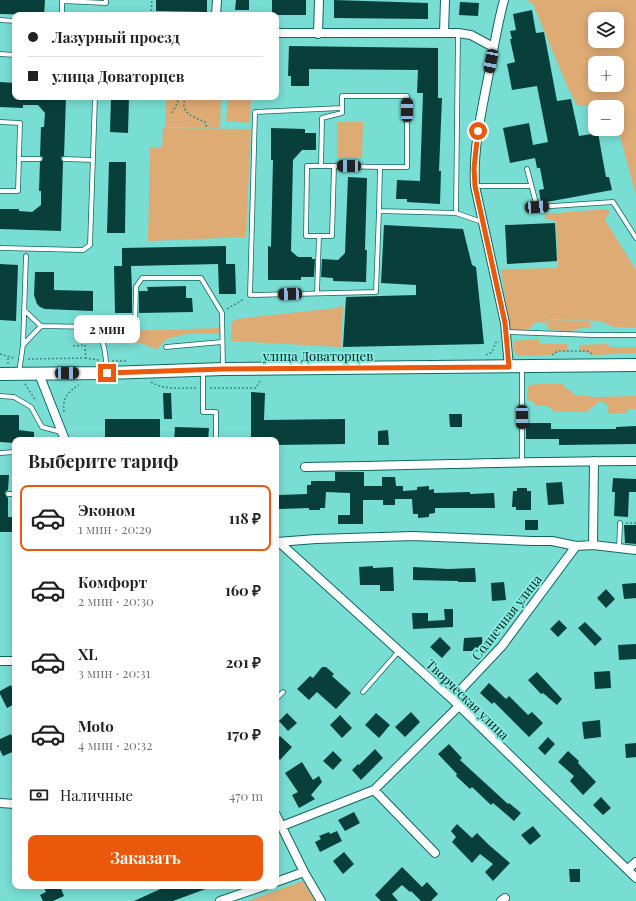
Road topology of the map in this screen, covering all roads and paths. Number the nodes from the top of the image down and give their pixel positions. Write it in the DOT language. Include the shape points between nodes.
graph roads {
  1 [pos="106,0"];
  2 [pos="152,0"];
  3 [pos="217,0"];
  4 [pos="319,0"];
  5 [pos="445,0"];
  6 [pos="504,0"];
  7 [pos="62,12"];
  8 [pos="151,12"];
  9 [pos="216,12"];
  10 [pos="0,20"];
  11 [pos="12,21"];
  12 [pos="279,33"];
  13 [pos="444,33"];
  14 [pos="458,33"];
  15 [pos="318,34"];
  16 [pos="493,47"];
  17 [pos="0,54"];
  18 [pos="12,55"];
  19 [pos="95,100"];
  20 [pos="178,100"];
  21 [pos="185,100"];
  22 [pos="342,108"];
  23 [pos="172,113"];
  24 [pos="0,122"];
  25 [pos="207,128"];
  26 [pos="19,159"];
  27 [pos="40,159"];
  28 [pos="64,159"];
  29 [pos="93,160"];
  30 [pos="322,166"];
  31 [pos="334,166"];
  32 [pos="380,167"];
  33 [pos="527,169"];
  34 [pos="475,186"];
  35 [pos="531,186"];
  36 [pos="0,190"];
  37 [pos="379,211"];
  38 [pos="456,213"];
  39 [pos="483,222"];
  40 [pos="319,236"];
  41 [pos="636,238"];
  42 [pos="0,248"];
  43 [pos="26,256"];
  44 [pos="317,293"];
  45 [pos="250,295"];
  46 [pos="24,310"];
  47 [pos="222,312"];
  48 [pos="41,326"];
  49 [pos="114,329"];
  50 [pos="506,332"];
  51 [pos="636,335"];
  52 [pos="222,342"];
  53 [pos="23,345"];
  54 [pos="73,346"];
  55 [pos="166,347"];
  56 [pos="0,354"];
  57 [pos="86,358"];
  58 [pos="21,359"];
  59 [pos="636,365"];
  60 [pos="107,367"];
  61 [pos="509,367"];
  62 [pos="522,367"];
  63 [pos="223,369"];
  64 [pos="202,370"];
  65 [pos="0,374"];
  66 [pos="40,374"];
  67 [pos="263,377"];
  68 [pos="21,378"];
  69 [pos="148,381"];
  70 [pos="82,382"];
  71 [pos="203,388"];
  72 [pos="0,396"];
  73 [pos="37,404"];
  74 [pos="64,415"];
  75 [pos="63,436"];
  76 [pos="216,437"];
  77 [pos="12,452"];
  78 [pos="0,453"];
  79 [pos="594,461"];
  80 [pos="636,461"];
  81 [pos="522,462"];
  82 [pos="305,467"];
  83 [pos="8,494"];
  84 [pos="12,494"];
  85 [pos="620,523"];
  86 [pos="636,523"];
  87 [pos="279,542"];
  88 [pos="279,543"];
  89 [pos="593,545"];
  90 [pos="576,546"];
  91 [pos="619,549"];
  92 [pos="636,550"];
  93 [pos="399,650"];
  94 [pos="0,661"];
  95 [pos="12,661"];
  96 [pos="283,692"];
  97 [pos="363,692"];
  98 [pos="279,696"];
  99 [pos="452,699"];
  100 [pos="459,706"];
  101 [pos="374,790"];
  102 [pos="0,803"];
  103 [pos="12,804"];
  104 [pos="279,820"];
  105 [pos="282,826"];
  106 [pos="435,853"];
  107 [pos="636,862"];
  108 [pos="628,870"];
  109 [pos="304,872"];
  110 [pos="636,878"];
  111 [pos="279,881"];
  112 [pos="256,889"];
  113 [pos="222,901"];
  114 [pos="321,901"];
  1 -- 7 [label="lane" via="106,3 62,1"];
  2 -- 8 [label="path"];
  3 -- 9 [label="street"];
  4 -- 15 [label="street"];
  5 -- 13 [label="street"];
  6 -- 16 [label="street"];
  10 -- 11 [label="lane"];
  12 -- 15 [label="street"];
  13 -- 14 [label="street"];
  13 -- 15 [label="street"];
  14 -- 16 [label="street" via="471,35"];
  14 -- 38 [label="lane"];
  16 -- 34 [label="street" via="476,144"];
  17 -- 18 [label="lane"];
  19 -- 29 [label="lane"];
  20 -- 23 [label="path"];
  21 -- 25 [label="path" via="186,111 190,116 205,122"];
  22 -- 30 [label="lane" via="342,113 322,118"];
  22 -- 32 [label="lane" via="342,96 407,96 407,167"];
  22 -- 45 [label="lane" via="255,112"];
  24 -- 26 [label="lane" via="20,123"];
  26 -- 27 [label="lane"];
  26 -- 36 [label="lane" via="18,191"];
  28 -- 29 [label="lane"];
  29 -- 42 [label="lane" via="90,245 83,250"];
  30 -- 31 [label="lane"];
  30 -- 40 [label="lane" via="307,166 306,236"];
  31 -- 32 [label="lane"];
  31 -- 40 [label="lane" via="332,236"];
  32 -- 37 [label="lane"];
  33 -- 35 [label="lane"];
  34 -- 35 [label="lane"];
  34 -- 39 [label="street"];
  35 -- 41 [label="lane" via="537,207 613,202"];
  37 -- 38 [label="lane"];
  37 -- 44 [label="lane" via="376,292"];
  38 -- 39 [label="lane"];
  39 -- 50 [label="street"];
  40 -- 44 [label="lane"];
  43 -- 46 [label="lane"];
  44 -- 45 [label="lane"];
  45 -- 47 [label="path"];
  46 -- 48 [label="lane"];
  46 -- 53 [label="lane"];
  47 -- 49 [label="lane" via="201,278 142,278 136,287 135,328"];
  47 -- 52 [label="lane"];
  48 -- 53 [label="lane"];
  48 -- 60 [label="lane" via="93,327 104,343"];
  50 -- 51 [label="lane"];
  50 -- 61 [label="street"];
  52 -- 55 [label="lane"];
  52 -- 63 [label="lane"];
  53 -- 58 [label="lane"];
  54 -- 57 [label="path" via="85,345"];
  56 -- 58 [label="path"];
  57 -- 58 [label="path"];
  57 -- 60 [label="path"];
  58 -- 68 [label="lane"];
  59 -- 62 [label="main road, улица Доваторцев"];
  60 -- 64 [label="main road, улица Доваторцев"];
  60 -- 66 [label="main road, улица Доваторцев"];
  61 -- 62 [label="main road, улица Доваторцев"];
  61 -- 63 [label="main road, улица Доваторцев"];
  62 -- 81 [label="lane"];
  63 -- 64 [label="main road, улица Доваторцев"];
  64 -- 71 [label="lane"];
  65 -- 68 [label="main road, улица Доваторцев"];
  66 -- 68 [label="main road, улица Доваторцев"];
  66 -- 75 [label="street"];
  67 -- 71 [label="path" via="256,388"];
  68 -- 73 [label="path"];
  69 -- 71 [label="path" via="171,388"];
  70 -- 74 [label="path" via="67,394 63,405"];
  71 -- 76 [label="lane" via="203,412 216,412"];
  72 -- 75 [label="lane" via="14,397 31,407 42,427"];
  77 -- 78 [label="lane"];
  79 -- 80 [label="street"];
  79 -- 81 [label="street"];
  79 -- 89 [label="street"];
  81 -- 82 [label="street"];
  83 -- 84 [label="lane"];
  85 -- 86 [label="path"];
  85 -- 91 [label="lane"];
  87 -- 90 [label="street" via="413,536 552,541"];
  88 -- 93 [label="street, Творческая улица"];
  89 -- 90 [label="street"];
  89 -- 91 [label="street"];
  90 -- 99 [label="street, Солнечная улица" via="502,646"];
  91 -- 92 [label="street"];
  93 -- 97 [label="lane"];
  93 -- 99 [label="street, Творческая улица"];
  94 -- 95 [label="street"];
  96 -- 98 [label="lane"];
  99 -- 100 [label="street, Творческая улица"];
  100 -- 101 [label="street"];
  100 -- 108 [label="street, Творческая улица"];
  101 -- 105 [label="street"];
  101 -- 106 [label="street"];
  102 -- 103 [label="street"];
  104 -- 105 [label="street"];
  105 -- 109 [label="street"];
  107 -- 108 [label="street"];
  108 -- 110 [label="street, Творческая улица"];
  109 -- 111 [label="street"];
  109 -- 114 [label="street"];
  112 -- 113 [label="street"];
}
